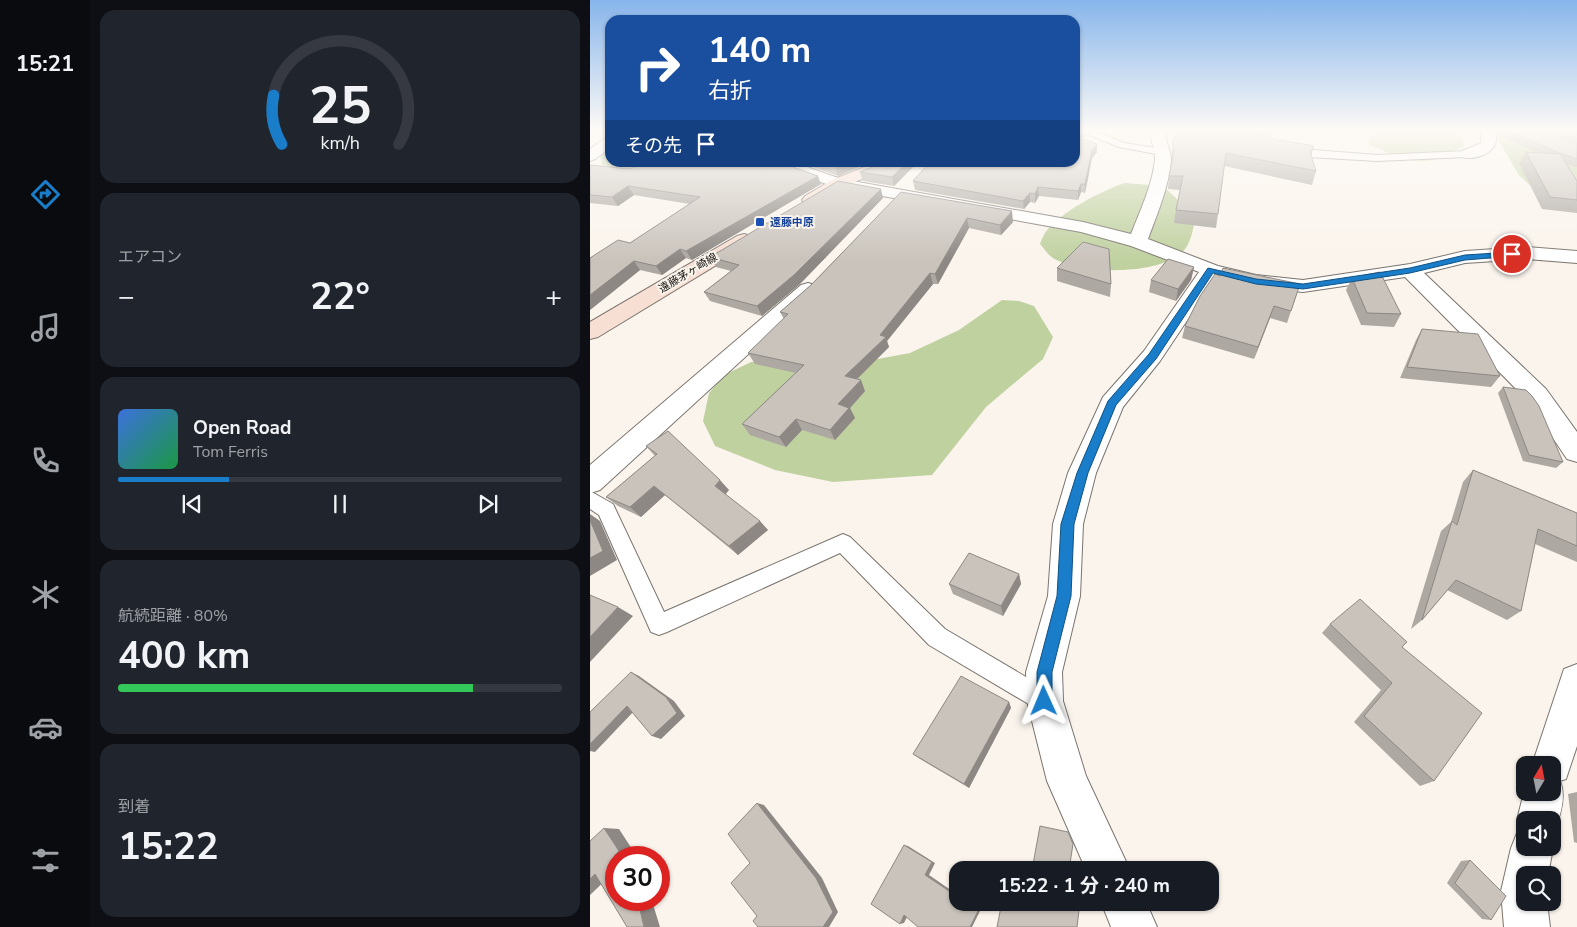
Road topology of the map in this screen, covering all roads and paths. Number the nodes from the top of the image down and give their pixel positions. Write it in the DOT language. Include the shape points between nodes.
graph roads {
  1 [pos="809,173"];
  2 [pos="862,173"];
  3 [pos="1161,173"];
  4 [pos="919,175"];
  5 [pos="838,183"];
  6 [pos="901,193"];
  7 [pos="796,209"];
  8 [pos="881,214"];
  9 [pos="761,230"];
  10 [pos="1138,242"];
  11 [pos="1577,257"];
  12 [pos="1211,270"];
  13 [pos="1410,270"];
  14 [pos="820,276"];
  15 [pos="590,332"];
  16 [pos="1577,452"];
  17 [pos="590,482"];
  18 [pos="590,499"];
  19 [pos="1577,682"];
  20 [pos="1044,701"];
  21 [pos="1555,756"];
  22 [pos="1104,861"];
  23 [pos="1127,911"];
  24 [pos="1525,911"];
  25 [pos="1134,927"];
  26 [pos="1527,927"];
  1 -- 5 [label="street"];
  2 -- 5 [label="main road"];
  3 -- 10 [label="street"];
  4 -- 6 [label="street"];
  5 -- 6 [label="street"];
  5 -- 7 [label="main road"];
  6 -- 8 [label="street"];
  6 -- 10 [label="street" via="1084,228"];
  9 -- 15 [label="main road, 遠藤茅ヶ崎線"];
  10 -- 12 [label="street"];
  11 -- 13 [label="street" via="1528,253 1465,257"];
  12 -- 13 [label="street" via="1256,281 1303,286"];
  12 -- 20 [label="street" via="1152,356 1112,404 1082,473 1068,524 1064,596 1044,672"];
  13 -- 16 [label="street" via="1537,396"];
  14 -- 17 [label="street"];
  18 -- 20 [label="lane" via="606,510 659,625 844,543 937,637"];
  19 -- 21 [label="street"];
  20 -- 22 [label="street" via="1067,781"];
  23 -- 25 [label="street"];
  24 -- 26 [label="street"];
}
